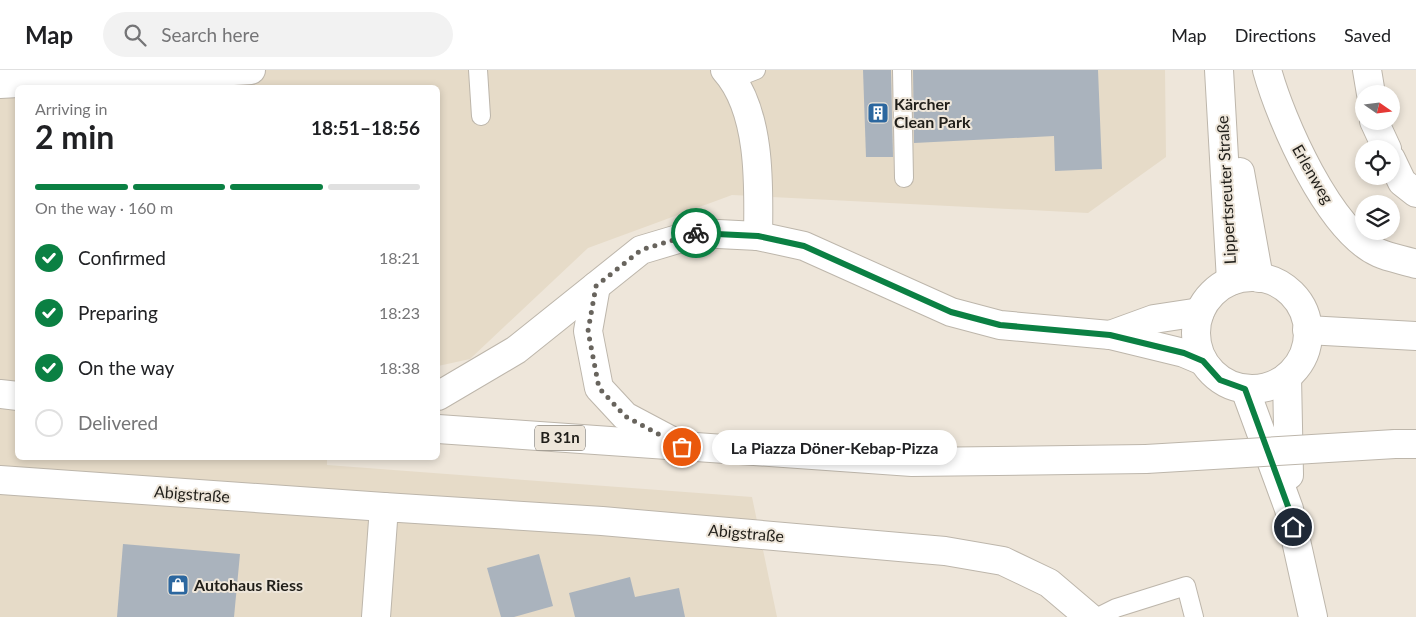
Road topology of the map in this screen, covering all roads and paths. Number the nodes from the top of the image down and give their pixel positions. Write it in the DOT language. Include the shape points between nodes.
graph roads {
  1 [pos="251,70"];
  2 [pos="478,70"];
  3 [pos="902,70"];
  4 [pos="1219,70"];
  5 [pos="1267,70"];
  6 [pos="1367,70"];
  7 [pos="738,73"];
  8 [pos="0,84"];
  9 [pos="1369,85"];
  10 [pos="1222,98"];
  11 [pos="481,116"];
  12 [pos="904,178"];
  13 [pos="1400,178"];
  14 [pos="1416,193"];
  15 [pos="758,236"];
  16 [pos="1416,264"];
  17 [pos="1260,278"];
  18 [pos="1231,281"];
  19 [pos="596,286"];
  20 [pos="1200,312"];
  21 [pos="1308,330"];
  22 [pos="1110,335"];
  23 [pos="1416,336"];
  24 [pos="1203,361"];
  25 [pos="1287,377"];
  26 [pos="1245,389"];
  27 [pos="0,394"];
  28 [pos="440,395"];
  29 [pos="15,396"];
  30 [pos="440,429"];
  31 [pos="1405,444"];
  32 [pos="682,447"];
  33 [pos="0,480"];
  34 [pos="384,507"];
  35 [pos="1289,509"];
  36 [pos="376,617"];
  37 [pos="1089,617"];
  38 [pos="1098,617"];
  39 [pos="1194,617"];
  40 [pos="1313,617"];
  1 -- 8 [label="main road"];
  2 -- 11 [label="lane"];
  3 -- 12 [label="lane"];
  4 -- 10 [label="main road, Lippertsreuter Straße"];
  5 -- 16 [label="main road, Erlenweg" via="1294,141 1322,195 1356,236 1378,253"];
  6 -- 9 [label="main road"];
  7 -- 15 [label="main road" via="755,147 759,191"];
  10 -- 17 [label="main road, Lippertsreuter Straße" via="1233,138"];
  10 -- 18 [label="main road, Lippertsreuter Straße"];
  13 -- 14 [label="main road"];
  15 -- 19 [label="main road" via="698,233 641,250"];
  15 -- 22 [label="main road" via="812,250 951,312 1000,325"];
  17 -- 18 [label="main road"];
  17 -- 21 [label="main road" via="1274,282 1292,296 1305,315"];
  18 -- 20 [label="main road" via="1207,299"];
  19 -- 28 [label="main road" via="516,350"];
  19 -- 32 [label="main road, B 31n" via="588,331 599,388 625,416"];
  20 -- 22 [label="main road" via="1154,319"];
  20 -- 24 [label="main road" via="1196,336"];
  21 -- 23 [label="main road"];
  21 -- 25 [label="main road" via="1299,363"];
  22 -- 24 [label="main road" via="1184,353"];
  24 -- 26 [label="main road" via="1220,380"];
  25 -- 26 [label="main road" via="1271,386"];
  25 -- 35 [label="main road"];
  26 -- 35 [label="main road"];
  27 -- 29 [label="main road"];
  30 -- 32 [label="main road, B 31n"];
  31 -- 32 [label="main road, B 31n, bridge" via="1146,459 912,462"];
  33 -- 34 [label="main road, Abigstraße"];
  34 -- 36 [label="main road"];
  34 -- 37 [label="main road, Abigstraße" via="602,521 945,551 1003,562 1049,583"];
  35 -- 40 [label="main road"];
  38 -- 39 [label="lane" via="1116,608 1186,586"];
}
